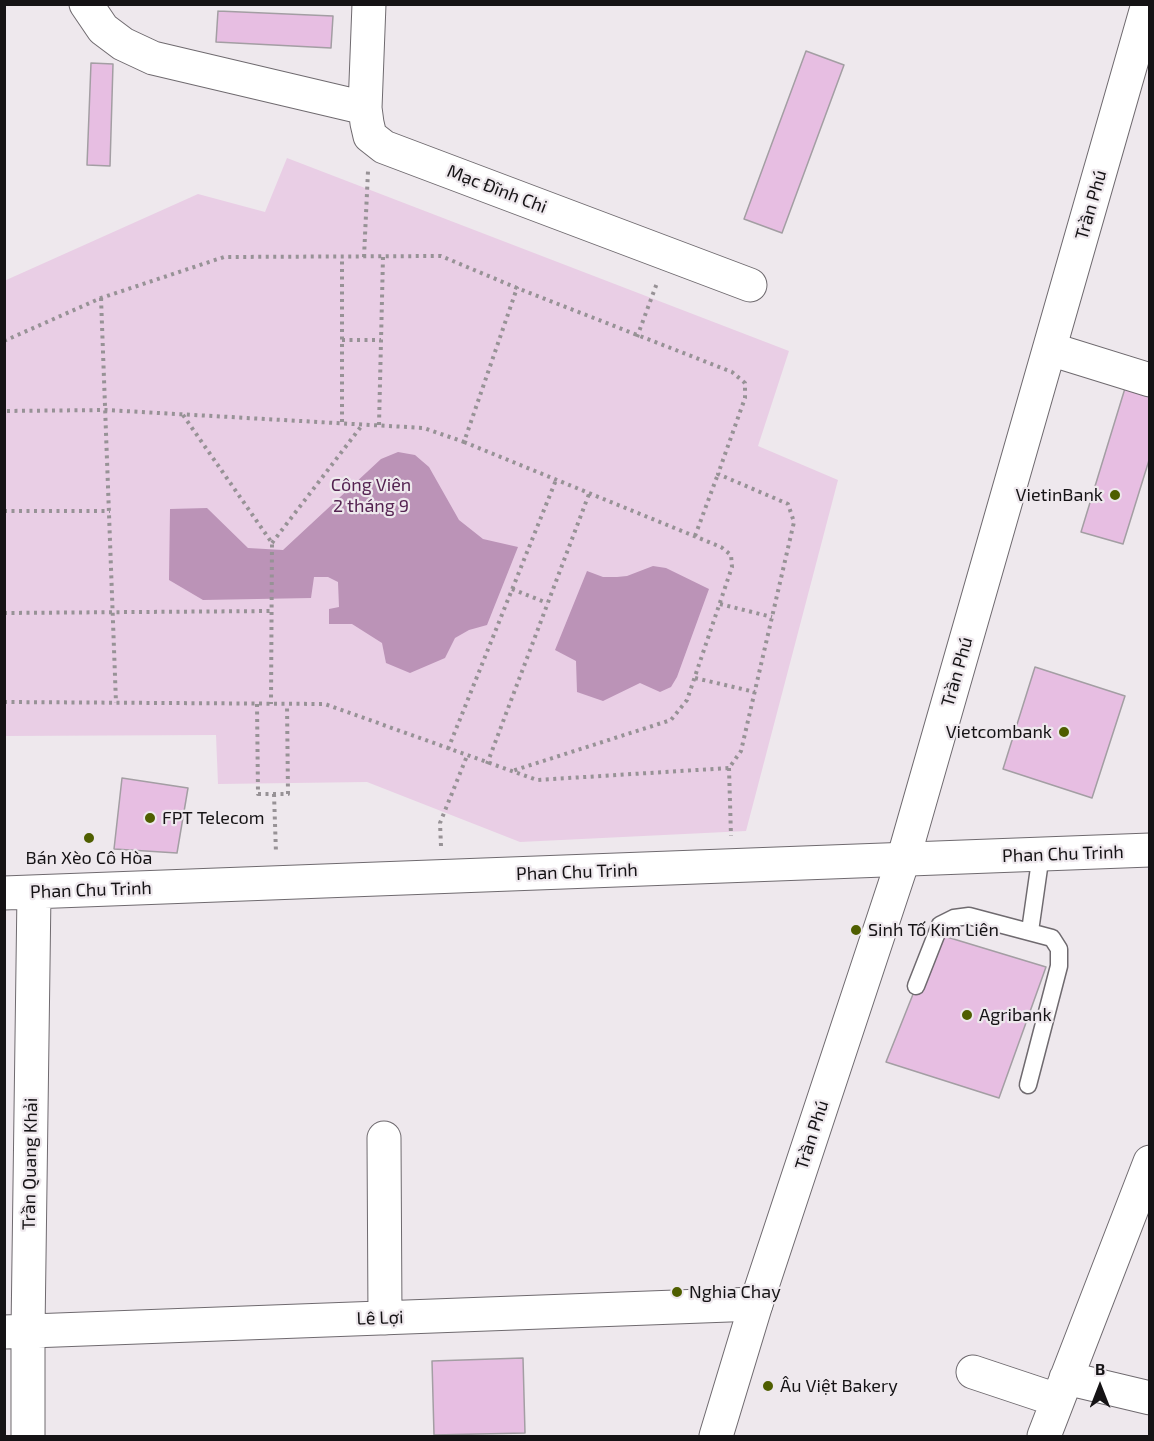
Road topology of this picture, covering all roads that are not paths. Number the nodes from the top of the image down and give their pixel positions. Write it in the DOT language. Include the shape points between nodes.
graph roads {
  1 [pos="86,4"];
  2 [pos="369,4"];
  3 [pos="1148,4"];
  4 [pos="365,108"];
  5 [pos="750,285"];
  6 [pos="1050,349"];
  7 [pos="1149,380"];
  8 [pos="1149,850"];
  9 [pos="1041,854"];
  10 [pos="903,860"];
  11 [pos="19,893"];
  12 [pos="1030,931"];
  13 [pos="915,986"];
  14 [pos="1028,1085"];
  15 [pos="384,1138"];
  16 [pos="1149,1162"];
  17 [pos="756,1304"];
  18 [pos="385,1318"];
  19 [pos="16,1331"];
  20 [pos="973,1372"];
  21 [pos="1062,1389"];
  22 [pos="1149,1398"];
  23 [pos="28,1437"];
  24 [pos="716,1437"];
  25 [pos="1044,1437"];
  1 -- 4 [label="street" via="103,29 153,58"];
  2 -- 4 [label="street, Mạc Đĩnh Chi"];
  3 -- 6 [label="street, Trần Phú"];
  4 -- 5 [label="street, Mạc Đĩnh Chi" via="370,136 384,147"];
  6 -- 7 [label="street"];
  6 -- 10 [label="street, Trần Phú"];
  8 -- 9 [label="street, Phan Chu Trinh"];
  9 -- 10 [label="street, Phan Chu Trinh"];
  9 -- 12 [label="lane"];
  10 -- 11 [label="street, Phan Chu Trinh"];
  10 -- 17 [label="street, Trần Phú"];
  11 -- 19 [label="street, Trần Quang Khải"];
  12 -- 13 [label="lane" via="969,916 954,918 940,926"];
  12 -- 14 [label="lane" via="1052,938 1059,949 1059,966"];
  15 -- 18 [label="street"];
  16 -- 21 [label="street"];
  17 -- 18 [label="street, Lê Lợi"];
  17 -- 24 [label="street, Trần Phú"];
  18 -- 19 [label="street, Lê Lợi"];
  19 -- 23 [label="street, Trần Quang Khải"];
  20 -- 21 [label="street"];
  21 -- 22 [label="street"];
  21 -- 25 [label="street"];
}
